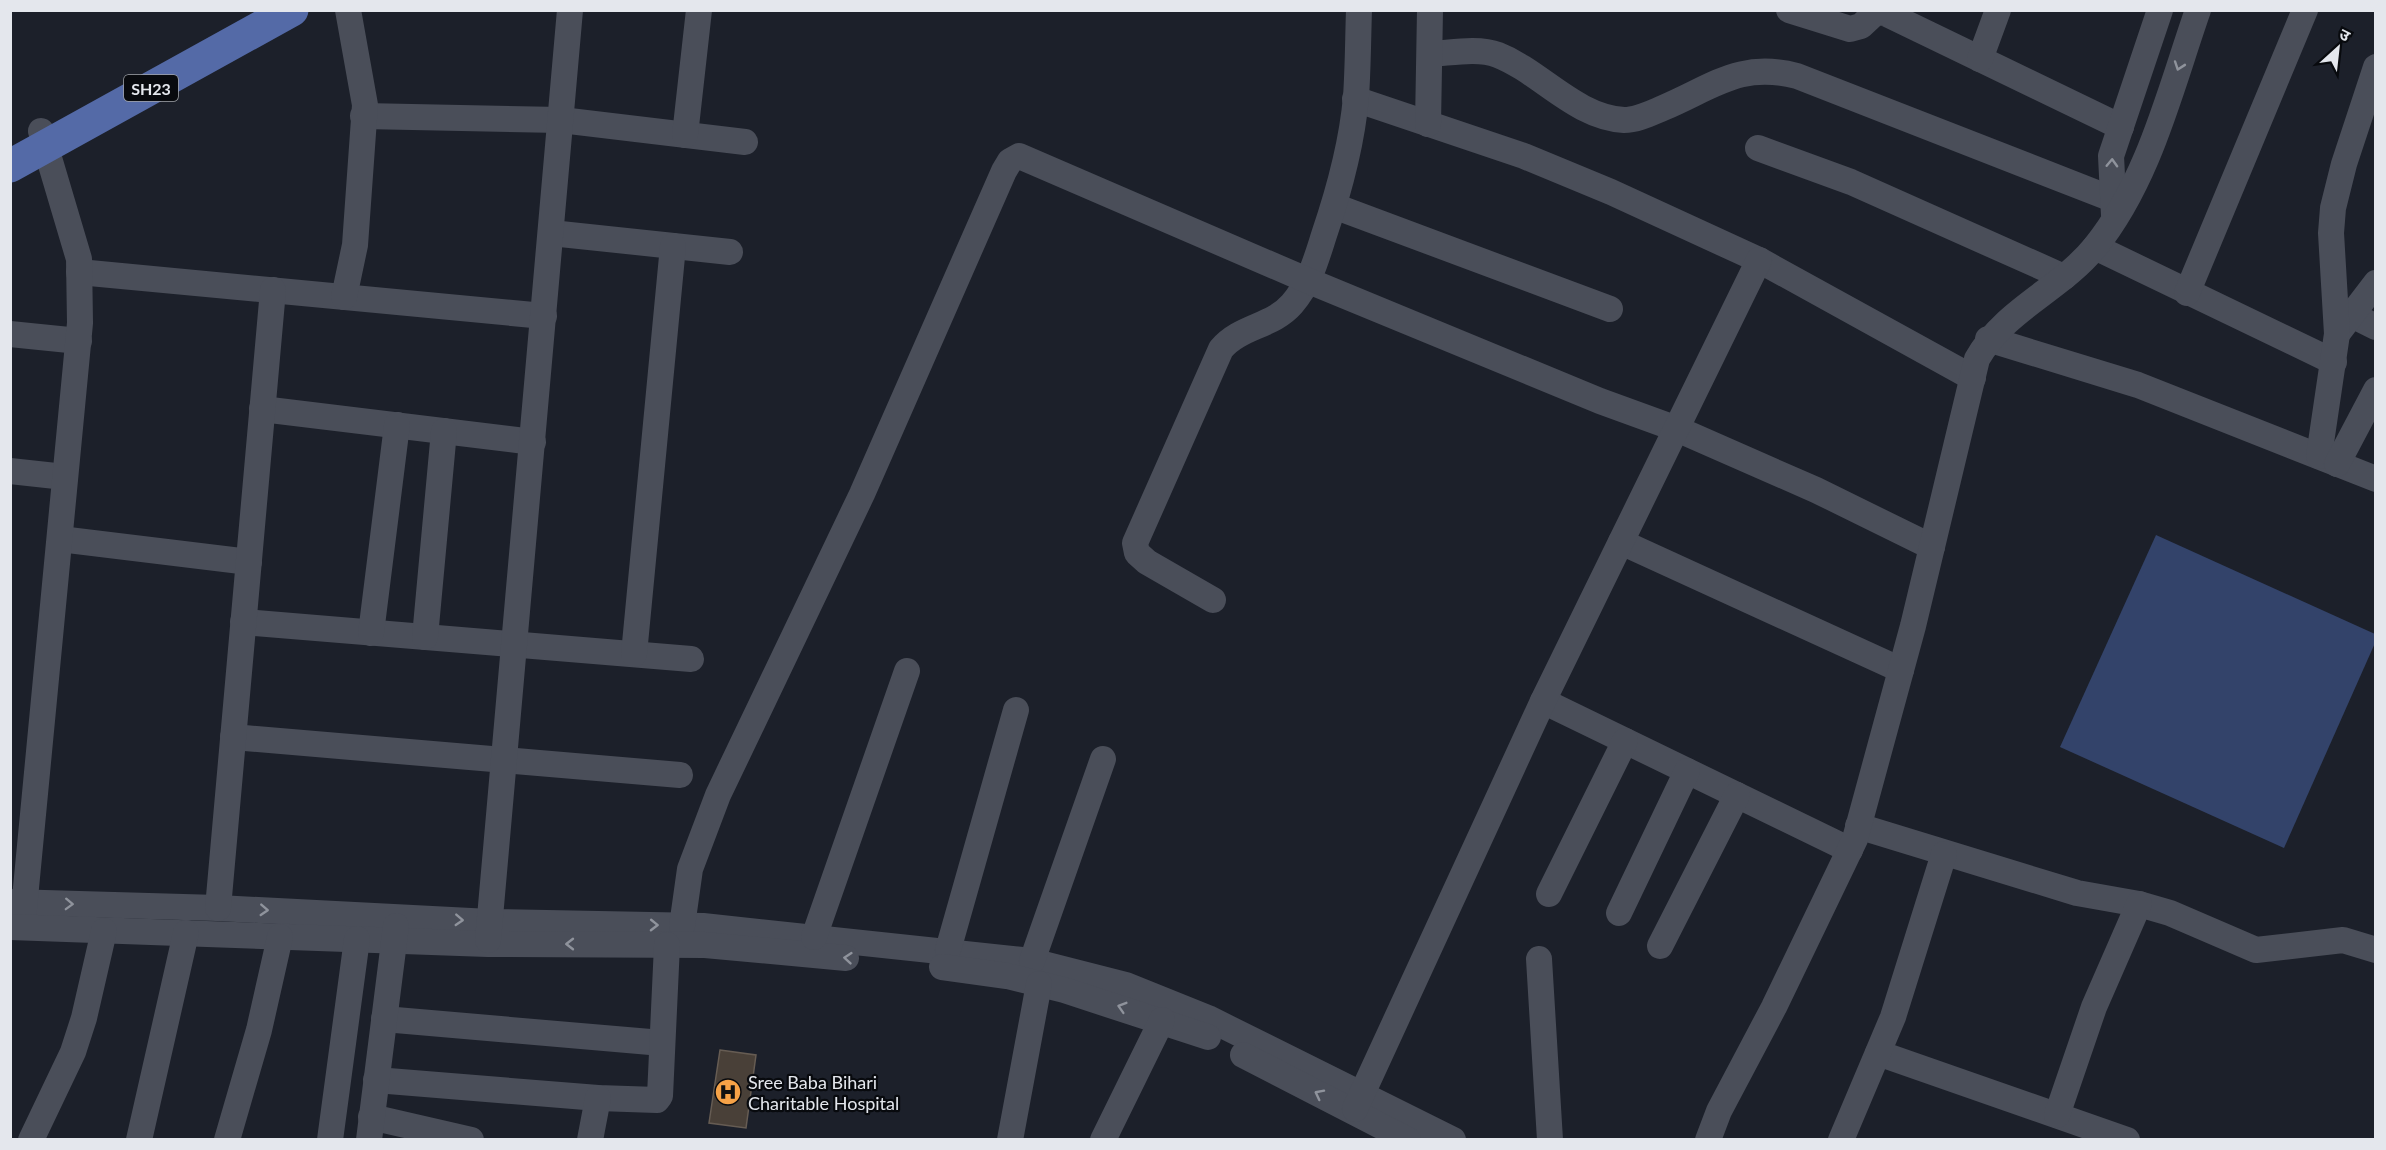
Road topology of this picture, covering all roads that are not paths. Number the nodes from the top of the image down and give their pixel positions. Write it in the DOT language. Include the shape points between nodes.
graph roads {
  1 [pos="259,10"];
  2 [pos="292,10"];
  3 [pos="348,10"];
  4 [pos="570,10"];
  5 [pos="699,10"];
  6 [pos="1359,10"];
  7 [pos="1430,10"];
  8 [pos="1789,10"];
  9 [pos="1998,10"];
  10 [pos="2160,10"];
  11 [pos="2198,10"];
  12 [pos="2304,10"];
  13 [pos="1430,54"];
  14 [pos="1980,59"];
  15 [pos="2376,67"];
  16 [pos="1355,99"];
  17 [pos="363,116"];
  18 [pos="561,120"];
  19 [pos="1428,124"];
  20 [pos="2121,127"];
  21 [pos="685,135"];
  22 [pos="43,139"];
  23 [pos="745,142"];
  24 [pos="10,147"];
  25 [pos="1758,148"];
  26 [pos="10,166"];
  27 [pos="1334,206"];
  28 [pos="2113,210"];
  29 [pos="551,233"];
  30 [pos="673,246"];
  31 [pos="2095,247"];
  32 [pos="730,252"];
  33 [pos="1759,260"];
  34 [pos="79,272"];
  35 [pos="2064,277"];
  36 [pos="1309,281"];
  37 [pos="2376,283"];
  38 [pos="273,290"];
  39 [pos="2187,293"];
  40 [pos="344,297"];
  41 [pos="1610,309"];
  42 [pos="544,316"];
  43 [pos="2344,324"];
  44 [pos="2376,327"];
  45 [pos="10,334"];
  46 [pos="1988,339"];
  47 [pos="79,341"];
  48 [pos="2334,362"];
  49 [pos="1973,378"];
  50 [pos="2376,390"];
  51 [pos="262,409"];
  52 [pos="397,425"];
  53 [pos="1677,429"];
  54 [pos="444,431"];
  55 [pos="533,442"];
  56 [pos="2328,460"];
  57 [pos="10,471"];
  58 [pos="65,477"];
  59 [pos="2376,478"];
  60 [pos="60,539"];
  61 [pos="1621,542"];
  62 [pos="1932,547"];
  63 [pos="249,562"];
  64 [pos="1213,600"];
  65 [pos="243,622"];
  66 [pos="371,633"];
  67 [pos="425,637"];
  68 [pos="515,645"];
  69 [pos="634,654"];
  70 [pos="691,659"];
  71 [pos="1901,670"];
  72 [pos="907,671"];
  73 [pos="1543,701"];
  74 [pos="1016,710"];
  75 [pos="233,737"];
  76 [pos="1625,741"];
  77 [pos="1103,759"];
  78 [pos="505,760"];
  79 [pos="1687,771"];
  80 [pos="680,775"];
  81 [pos="1737,795"];
  82 [pos="1858,826"];
  83 [pos="1850,850"];
  84 [pos="1944,854"];
  85 [pos="1549,894"];
  86 [pos="18,902"];
  87 [pos="2139,904"];
  88 [pos="218,908"];
  89 [pos="1618,913"];
  90 [pos="17,927"];
  91 [pos="396,929"];
  92 [pos="104,931"];
  93 [pos="186,933"];
  94 [pos="489,933"];
  95 [pos="674,936"];
  96 [pos="280,937"];
  97 [pos="814,937"];
  98 [pos="357,939"];
  99 [pos="1660,946"];
  100 [pos="948,950"];
  101 [pos="2376,950"];
  102 [pos="1539,959"];
  103 [pos="1035,973"];
  104 [pos="384,1019"];
  105 [pos="1162,1020"];
  106 [pos="662,1043"];
  107 [pos="1878,1053"];
  108 [pos="376,1080"];
  109 [pos="598,1098"];
  110 [pos="1358,1103"];
  111 [pos="2056,1115"];
  112 [pos="370,1128"];
  113 [pos="31,1140"];
  114 [pos="139,1140"];
  115 [pos="227,1140"];
  116 [pos="330,1140"];
  117 [pos="471,1140"];
  118 [pos="590,1140"];
  119 [pos="1010,1140"];
  120 [pos="1103,1140"];
  121 [pos="1408,1140"];
  122 [pos="1453,1140"];
  123 [pos="1550,1140"];
  124 [pos="1708,1140"];
  125 [pos="1841,1140"];
  126 [pos="2127,1140"];
  1 -- 22 [label="main road, SH23"];
  2 -- 22 [label="main road, SH23"];
  3 -- 17 [label="street" via="365,105"];
  4 -- 18 [label="street"];
  5 -- 21 [label="street"];
  6 -- 16 [label="street"];
  7 -- 13 [label="street"];
  8 -- 14 [label="street" via="1850,29 1861,26 1876,12 1885,13"];
  9 -- 14 [label="street"];
  10 -- 20 [label="street"];
  11 -- 28 [label="street, one-way" via="2144,164"];
  12 -- 39 [label="street"];
  13 -- 19 [label="street"];
  13 -- 28 [label="street" via="1482,51 1498,55 1577,104 1625,120 1646,115 1737,74 1774,70 1797,76"];
  14 -- 20 [label="street"];
  15 -- 43 [label="street" via="2333,208 2331,232"];
  16 -- 19 [label="street"];
  16 -- 27 [label="street"];
  17 -- 18 [label="street"];
  17 -- 40 [label="street" via="355,245"];
  18 -- 21 [label="street"];
  18 -- 29 [label="street"];
  19 -- 33 [label="street" via="1560,171"];
  28 -- 20 [label="street, one-way" via="2111,156"];
  21 -- 23 [label="street"];
  22 -- 24 [label="main road, SH23"];
  22 -- 26 [label="main road, SH23"];
  22 -- 34 [label="street" via="79,260"];
  25 -- 35 [label="street" via="1851,182"];
  27 -- 36 [label="street"];
  27 -- 41 [label="street"];
  28 -- 31 [label="street"];
  29 -- 30 [label="street"];
  29 -- 42 [label="street"];
  30 -- 32 [label="street"];
  30 -- 69 [label="street"];
  31 -- 35 [label="street"];
  31 -- 39 [label="street"];
  33 -- 49 [label="street"];
  33 -- 53 [label="street"];
  34 -- 38 [label="street"];
  34 -- 47 [label="street"];
  35 -- 46 [label="street" via="2006,320"];
  36 -- 53 [label="street"];
  36 -- 64 [label="street" via="1273,321 1236,334 1221,349 1135,543 1137,553 1148,562"];
  36 -- 95 [label="street" via="1032,160 1019,156 1010,161 862,494 718,795 690,869"];
  37 -- 43 [label="street"];
  38 -- 40 [label="street"];
  38 -- 51 [label="street"];
  39 -- 48 [label="street"];
  40 -- 42 [label="street"];
  42 -- 55 [label="street"];
  43 -- 44 [label="street"];
  43 -- 48 [label="street"];
  45 -- 47 [label="street"];
  46 -- 49 [label="street" via="1977,359"];
  46 -- 56 [label="street" via="2138,385"];
  47 -- 58 [label="street"];
  48 -- 56 [label="street"];
  49 -- 62 [label="street"];
  50 -- 56 [label="street"];
  51 -- 52 [label="street"];
  51 -- 63 [label="street"];
  52 -- 54 [label="street"];
  52 -- 66 [label="street"];
  53 -- 61 [label="street"];
  53 -- 62 [label="street" via="1816,490"];
  54 -- 55 [label="street"];
  54 -- 67 [label="street"];
  55 -- 68 [label="street"];
  56 -- 59 [label="street"];
  57 -- 58 [label="street"];
  58 -- 60 [label="street"];
  60 -- 63 [label="street"];
  60 -- 86 [label="street"];
  61 -- 71 [label="street"];
  61 -- 73 [label="street"];
  62 -- 71 [label="street"];
  63 -- 65 [label="street"];
  65 -- 66 [label="street"];
  65 -- 75 [label="street"];
  66 -- 67 [label="street"];
  67 -- 68 [label="street"];
  68 -- 69 [label="street"];
  68 -- 78 [label="street"];
  69 -- 70 [label="street"];
  71 -- 82 [label="street"];
  72 -- 97 [label="street"];
  73 -- 76 [label="street"];
  73 -- 110 [label="street"];
  74 -- 100 [label="street"];
  75 -- 78 [label="street"];
  75 -- 88 [label="street"];
  76 -- 79 [label="street"];
  76 -- 85 [label="street"];
  77 -- 103 [label="street"];
  78 -- 80 [label="street"];
  78 -- 94 [label="street"];
  79 -- 81 [label="street"];
  79 -- 89 [label="street"];
  81 -- 83 [label="street"];
  81 -- 99 [label="street"];
  82 -- 83 [label="street"];
  82 -- 84 [label="street"];
  83 -- 124 [label="street"];
  84 -- 87 [label="street" via="2077,893"];
  84 -- 107 [label="street"];
  86 -- 88 [label="street, one-way"];
  86 -- 90 [label="street"];
  87 -- 101 [label="street" via="2256,950 2343,940"];
  87 -- 111 [label="street" via="2090,1016"];
  88 -- 91 [label="street, one-way"];
  90 -- 92 [label="street"];
  91 -- 94 [label="street"];
  91 -- 98 [label="street"];
  91 -- 104 [label="street"];
  92 -- 93 [label="street"];
  92 -- 113 [label="street" via="73,1052"];
  93 -- 96 [label="street"];
  93 -- 114 [label="street"];
  94 -- 95 [label="street"];
  95 -- 97 [label="street"];
  103 -- 95 [label="street, one-way" via="1007,976 705,945"];
  95 -- 106 [label="street"];
  96 -- 98 [label="street"];
  96 -- 115 [label="street" via="260,1030"];
  97 -- 100 [label="street"];
  98 -- 116 [label="street"];
  100 -- 103 [label="street"];
  102 -- 123 [label="street"];
  105 -- 103 [label="street, one-way"];
  103 -- 110 [label="street" via="1126,985 1208,1018"];
  103 -- 119 [label="street"];
  104 -- 106 [label="street"];
  104 -- 108 [label="street"];
  110 -- 105 [label="street, one-way" via="1199,1032"];
  105 -- 120 [label="street"];
  106 -- 109 [label="street" via="657,1100"];
  107 -- 111 [label="street"];
  107 -- 125 [label="street"];
  108 -- 109 [label="street"];
  108 -- 112 [label="street"];
  109 -- 118 [label="street"];
  110 -- 121 [label="street"];
  110 -- 122 [label="street"];
  111 -- 126 [label="street"];
  112 -- 117 [label="street"];
}
